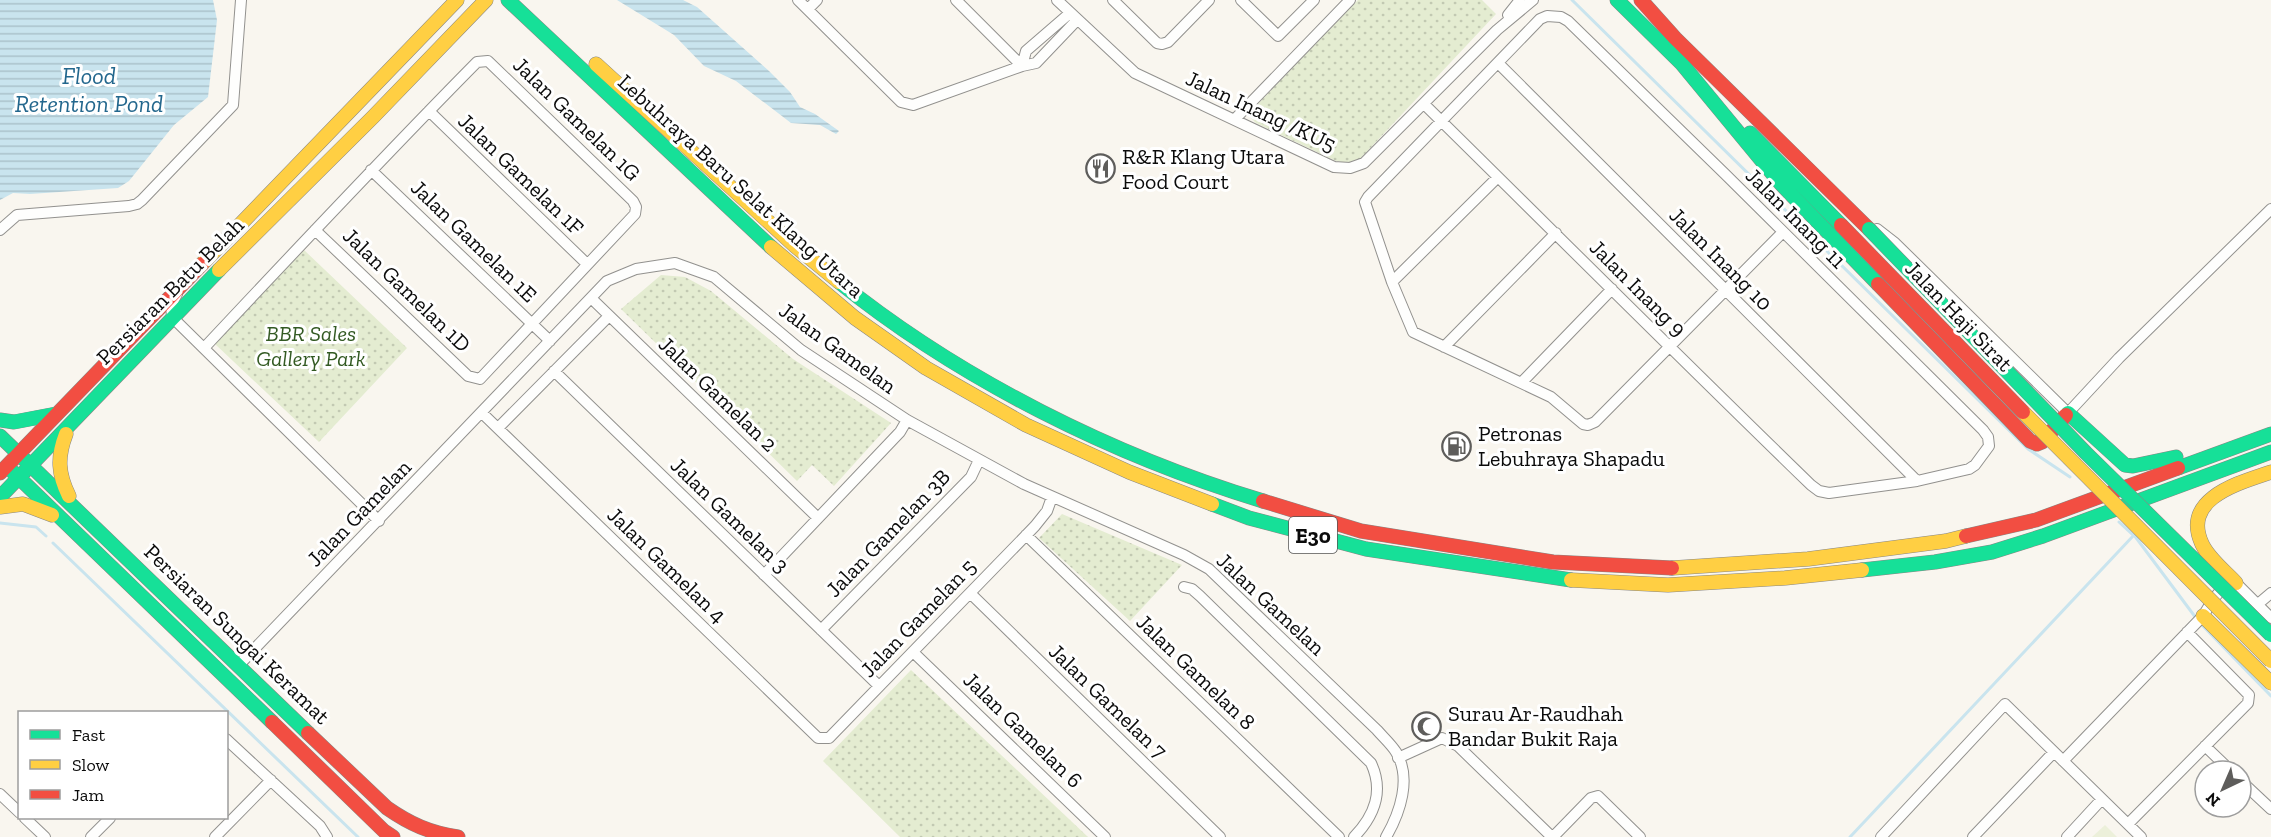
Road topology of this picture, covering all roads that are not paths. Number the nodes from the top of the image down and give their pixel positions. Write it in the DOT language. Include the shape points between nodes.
graph roads {
  1 [pos="241,0"];
  2 [pos="457,0"];
  3 [pos="486,0"];
  4 [pos="508,0"];
  5 [pos="525,0"];
  6 [pos="798,0"];
  7 [pos="817,0"];
  8 [pos="956,0"];
  9 [pos="1057,0"];
  10 [pos="1113,0"];
  11 [pos="1209,0"];
  12 [pos="1241,0"];
  13 [pos="1314,0"];
  14 [pos="1350,0"];
  15 [pos="1520,0"];
  16 [pos="1533,0"];
  17 [pos="1641,0"];
  18 [pos="1618,3"];
  19 [pos="808,9"];
  20 [pos="1073,16"];
  21 [pos="1497,30"];
  22 [pos="1677,58"];
  23 [pos="1498,63"];
  24 [pos="1022,66"];
  25 [pos="1424,104"];
  26 [pos="429,111"];
  27 [pos="1235,119"];
  28 [pos="1442,122"];
  29 [pos="371,170"];
  30 [pos="1498,177"];
  31 [pos="1832,193"];
  32 [pos="2271,209"];
  33 [pos="0,230"];
  34 [pos="315,230"];
  35 [pos="1783,232"];
  36 [pos="1556,233"];
  37 [pos="587,264"];
  38 [pos="1392,282"];
  39 [pos="185,283"];
  40 [pos="1612,290"];
  41 [pos="1726,291"];
  42 [pos="591,298"];
  43 [pos="609,316"];
  44 [pos="172,317"];
  45 [pos="532,324"];
  46 [pos="550,341"];
  47 [pos="1444,347"];
  48 [pos="1671,347"];
  49 [pos="204,348"];
  50 [pos="554,371"];
  51 [pos="1522,382"];
  52 [pos="482,413"];
  53 [pos="2068,413"];
  54 [pos="58,414"];
  55 [pos="0,420"];
  56 [pos="907,420"];
  57 [pos="71,423"];
  58 [pos="498,429"];
  59 [pos="2271,433"];
  60 [pos="0,436"];
  61 [pos="2250,442"];
  62 [pos="19,454"];
  63 [pos="2271,454"];
  64 [pos="979,460"];
  65 [pos="31,465"];
  66 [pos="2,466"];
  67 [pos="2271,472"];
  68 [pos="18,478"];
  69 [pos="1917,481"];
  70 [pos="1829,493"];
  71 [pos="0,497"];
  72 [pos="1053,497"];
  73 [pos="0,507"];
  74 [pos="76,509"];
  75 [pos="818,518"];
  76 [pos="379,520"];
  77 [pos="65,522"];
  78 [pos="1026,535"];
  79 [pos="764,575"];
  80 [pos="2236,583"];
  81 [pos="1184,587"];
  82 [pos="970,593"];
  83 [pos="2271,593"];
  84 [pos="2258,604"];
  85 [pos="2271,618"];
  86 [pos="2196,622"];
  87 [pos="821,630"];
  88 [pos="2271,635"];
  89 [pos="913,651"];
  90 [pos="2271,661"];
  91 [pos="239,665"];
  92 [pos="2271,683"];
  93 [pos="879,686"];
  94 [pos="829,738"];
  95 [pos="228,741"];
  96 [pos="2205,746"];
  97 [pos="2054,752"];
  98 [pos="1398,758"];
  99 [pos="2219,759"];
  100 [pos="2063,761"];
  101 [pos="271,780"];
  102 [pos="2253,793"];
  103 [pos="0,794"];
  104 [pos="2102,799"];
  105 [pos="2271,810"];
  106 [pos="18,811"];
  107 [pos="26,819"];
  108 [pos="109,819"];
  109 [pos="2128,824"];
  110 [pos="45,837"];
  111 [pos="91,837"];
  112 [pos="215,837"];
  113 [pos="327,837"];
  114 [pos="393,837"];
  115 [pos="458,837"];
  116 [pos="1105,837"];
  117 [pos="1220,837"];
  118 [pos="1339,837"];
  119 [pos="1354,837"];
  120 [pos="1386,837"];
  121 [pos="1552,837"];
  122 [pos="1640,837"];
  123 [pos="1881,837"];
  124 [pos="1973,837"];
  125 [pos="2067,837"];
  126 [pos="2141,837"];
  1 -- 33 [label="street" via="233,105 142,200 129,206 17,215"];
  2 -- 39 [label="main road, Persiaran Batu Belah"];
  3 -- 44 [label="main road, Persiaran Batu Belah"];
  4 -- 63 [label="main road, Lebuhraya Baru Selat Klang Utara / E30" via="788,263 855,318 926,368 1026,425 1129,472 1249,518 1366,549 1556,579 1668,585 1785,578 1992,552"];
  5 -- 61 [label="main road, Lebuhraya Baru Selat Klang Utara / E30" via="795,246 868,305 943,355 1034,408 1143,458 1252,498 1361,531 1553,562 1659,569 1808,559 1946,541 2036,520"];
  6 -- 19 [label="street"];
  7 -- 19 [label="street"];
  8 -- 24 [label="street"];
  9 -- 20 [label="street, Jalan Inang /KU5"];
  10 -- 11 [label="street" via="1162,44"];
  12 -- 13 [label="street" via="1278,36"];
  14 -- 27 [label="street"];
  15 -- 21 [label="street, Jalan Inang /KU5"];
  16 -- 21 [label="street, Jalan Inang /KU5"];
  17 -- 31 [label="main road, Jalan Haji Sirat"];
  18 -- 22 [label="main road, Jalan Haji Sirat"];
  19 -- 24 [label="street" via="902,102 913,105"];
  20 -- 24 [label="street" via="1036,63"];
  20 -- 27 [label="street, Jalan Inang /KU5" via="1135,73"];
  21 -- 25 [label="street, Jalan Inang /KU5"];
  22 -- 53 [label="main road" via="1781,184 2030,441 2042,442"];
  22 -- 90 [label="main road, Jalan Haji Sirat, bridge"];
  23 -- 28 [label="street, Jalan Inang 11"];
  23 -- 35 [label="street, Jalan Inang 11" via="1540,19 1565,18"];
  23 -- 41 [label="street, Jalan Inang 10"];
  25 -- 27 [label="street, Jalan Inang /KU5" via="1364,163 1350,168 1334,168"];
  25 -- 28 [label="street, Jalan Inang 9"];
  26 -- 29 [label="street"];
  26 -- 37 [label="street, Jalan Gamelan 1F"];
  26 -- 37 [label="street, Jalan Gamelan 1G" via="477,62 488,61 633,201 635,214"];
  28 -- 30 [label="street, Jalan Inang 9"];
  28 -- 38 [label="street, Jalan Inang 11" via="1365,202"];
  29 -- 34 [label="street"];
  29 -- 45 [label="street, Jalan Gamelan 1E"];
  30 -- 36 [label="street, Jalan Inang 9"];
  30 -- 38 [label="street"];
  31 -- 53 [label="street" via="1895,243"];
  31 -- 88 [label="main road, Jalan Haji Sirat, bridge" via="2086,453"];
  32 -- 53 [label="street"];
  34 -- 45 [label="street, Jalan Gamelan 1D" via="468,376 480,379"];
  34 -- 49 [label="street"];
  35 -- 41 [label="street"];
  35 -- 69 [label="street, Jalan Inang 11" via="1988,437 1989,446 1969,469"];
  36 -- 40 [label="street, Jalan Inang 9"];
  36 -- 47 [label="street"];
  37 -- 45 [label="street"];
  38 -- 47 [label="street" via="1413,332"];
  39 -- 44 [label="street" via="171,305"];
  39 -- 54 [label="main road, Persiaran Batu Belah"];
  40 -- 48 [label="street, Jalan Inang 9"];
  40 -- 51 [label="street"];
  41 -- 48 [label="street"];
  41 -- 69 [label="street, Jalan Inang 10"];
  42 -- 43 [label="street, Jalan Gamelan 2"];
  42 -- 46 [label="street, Jalan Gamelan"];
  42 -- 56 [label="street, Jalan Gamelan" via="608,281 636,269 675,263 714,277 801,350"];
  43 -- 50 [label="street"];
  43 -- 75 [label="street, Jalan Gamelan 2"];
  44 -- 49 [label="street"];
  44 -- 57 [label="main road, Persiaran Batu Belah"];
  45 -- 46 [label="street, Jalan Gamelan 1E"];
  46 -- 52 [label="street, Jalan Gamelan"];
  47 -- 51 [label="street"];
  48 -- 51 [label="street" via="1588,425 1557,401"];
  48 -- 70 [label="street, Jalan Inang 9" via="1810,485"];
  49 -- 76 [label="street"];
  50 -- 58 [label="street"];
  50 -- 79 [label="street, Jalan Gamelan 3"];
  52 -- 58 [label="street, Jalan Gamelan 4"];
  52 -- 76 [label="street, Jalan Gamelan"];
  53 -- 61 [label="main road" via="2125,465"];
  54 -- 55 [label="main road" via="14,422"];
  54 -- 62 [label="main road, Persiaran Batu Belah"];
  56 -- 64 [label="street, Jalan Gamelan"];
  56 -- 75 [label="street"];
  57 -- 65 [label="main road, Persiaran Batu Belah"];
  57 -- 74 [label="main road" via="58,452 58,466 61,482"];
  58 -- 94 [label="street, Jalan Gamelan 4" via="818,738"];
  59 -- 61 [label="main road"];
  60 -- 62 [label="main road, Persiaran Sungai Keramat"];
  62 -- 65 [label="main road, Persiaran Sungai Keramat"];
  62 -- 66 [label="main road, Persiaran Batu Belah"];
  64 -- 72 [label="street, Jalan Gamelan"];
  64 -- 87 [label="street, Jalan Gamelan 3B" via="971,477"];
  65 -- 68 [label="main road, Persiaran Batu Belah"];
  65 -- 74 [label="main road, Persiaran Sungai Keramat"];
  66 -- 68 [label="main road, Persiaran Sungai Keramat"];
  67 -- 80 [label="main road" via="2223,490 2207,500 2200,512 2198,529 2202,545"];
  68 -- 71 [label="main road, Persiaran Batu Belah"];
  68 -- 77 [label="main road, Persiaran Sungai Keramat"];
  69 -- 70 [label="street, Jalan Inang 11"];
  72 -- 78 [label="street, Jalan Gamelan 5" via="1047,511"];
  72 -- 98 [label="street, Jalan Gamelan" via="1209,569 1377,730"];
  73 -- 77 [label="main road" via="23,504"];
  74 -- 91 [label="main road, Persiaran Sungai Keramat"];
  75 -- 79 [label="street"];
  76 -- 91 [label="street, Jalan Gamelan"];
  77 -- 114 [label="main road, Persiaran Sungai Keramat"];
  78 -- 82 [label="street, Jalan Gamelan 5"];
  78 -- 118 [label="street, Jalan Gamelan 8"];
  79 -- 87 [label="street, Jalan Gamelan 3"];
  80 -- 84 [label="street"];
  80 -- 86 [label="street" via="2220,590"];
  81 -- 119 [label="street" via="1200,596 1371,763 1377,776 1378,795 1372,813"];
  82 -- 89 [label="street, Jalan Gamelan 5"];
  82 -- 117 [label="street, Jalan Gamelan 7"];
  83 -- 84 [label="street"];
  84 -- 85 [label="street"];
  86 -- 92 [label="main road"];
  86 -- 96 [label="street" via="2249,695 2248,703"];
  86 -- 100 [label="street"];
  87 -- 93 [label="street, Jalan Gamelan 3"];
  89 -- 93 [label="street, Jalan Gamelan 5"];
  89 -- 116 [label="street, Jalan Gamelan 6"];
  91 -- 115 [label="main road, Persiaran Sungai Keramat" via="387,808 426,832"];
  93 -- 94 [label="street, Jalan Gamelan 5"];
  95 -- 101 [label="street"];
  96 -- 99 [label="street"];
  96 -- 109 [label="street"];
  97 -- 100 [label="street"];
  97 -- 123 [label="street" via="2005,704"];
  97 -- 124 [label="street"];
  98 -- 120 [label="street, Jalan Gamelan" via="1403,789 1396,819"];
  98 -- 121 [label="street" via="1442,738 1458,746"];
  100 -- 104 [label="street"];
  101 -- 112 [label="street"];
  101 -- 113 [label="street"];
  102 -- 105 [label="street"];
  103 -- 106 [label="street"];
  104 -- 109 [label="street"];
  104 -- 125 [label="street"];
  107 -- 110 [label="street"];
  108 -- 111 [label="street"];
  109 -- 126 [label="street"];
  121 -- 122 [label="street" via="1591,798 1598,796"];
}
